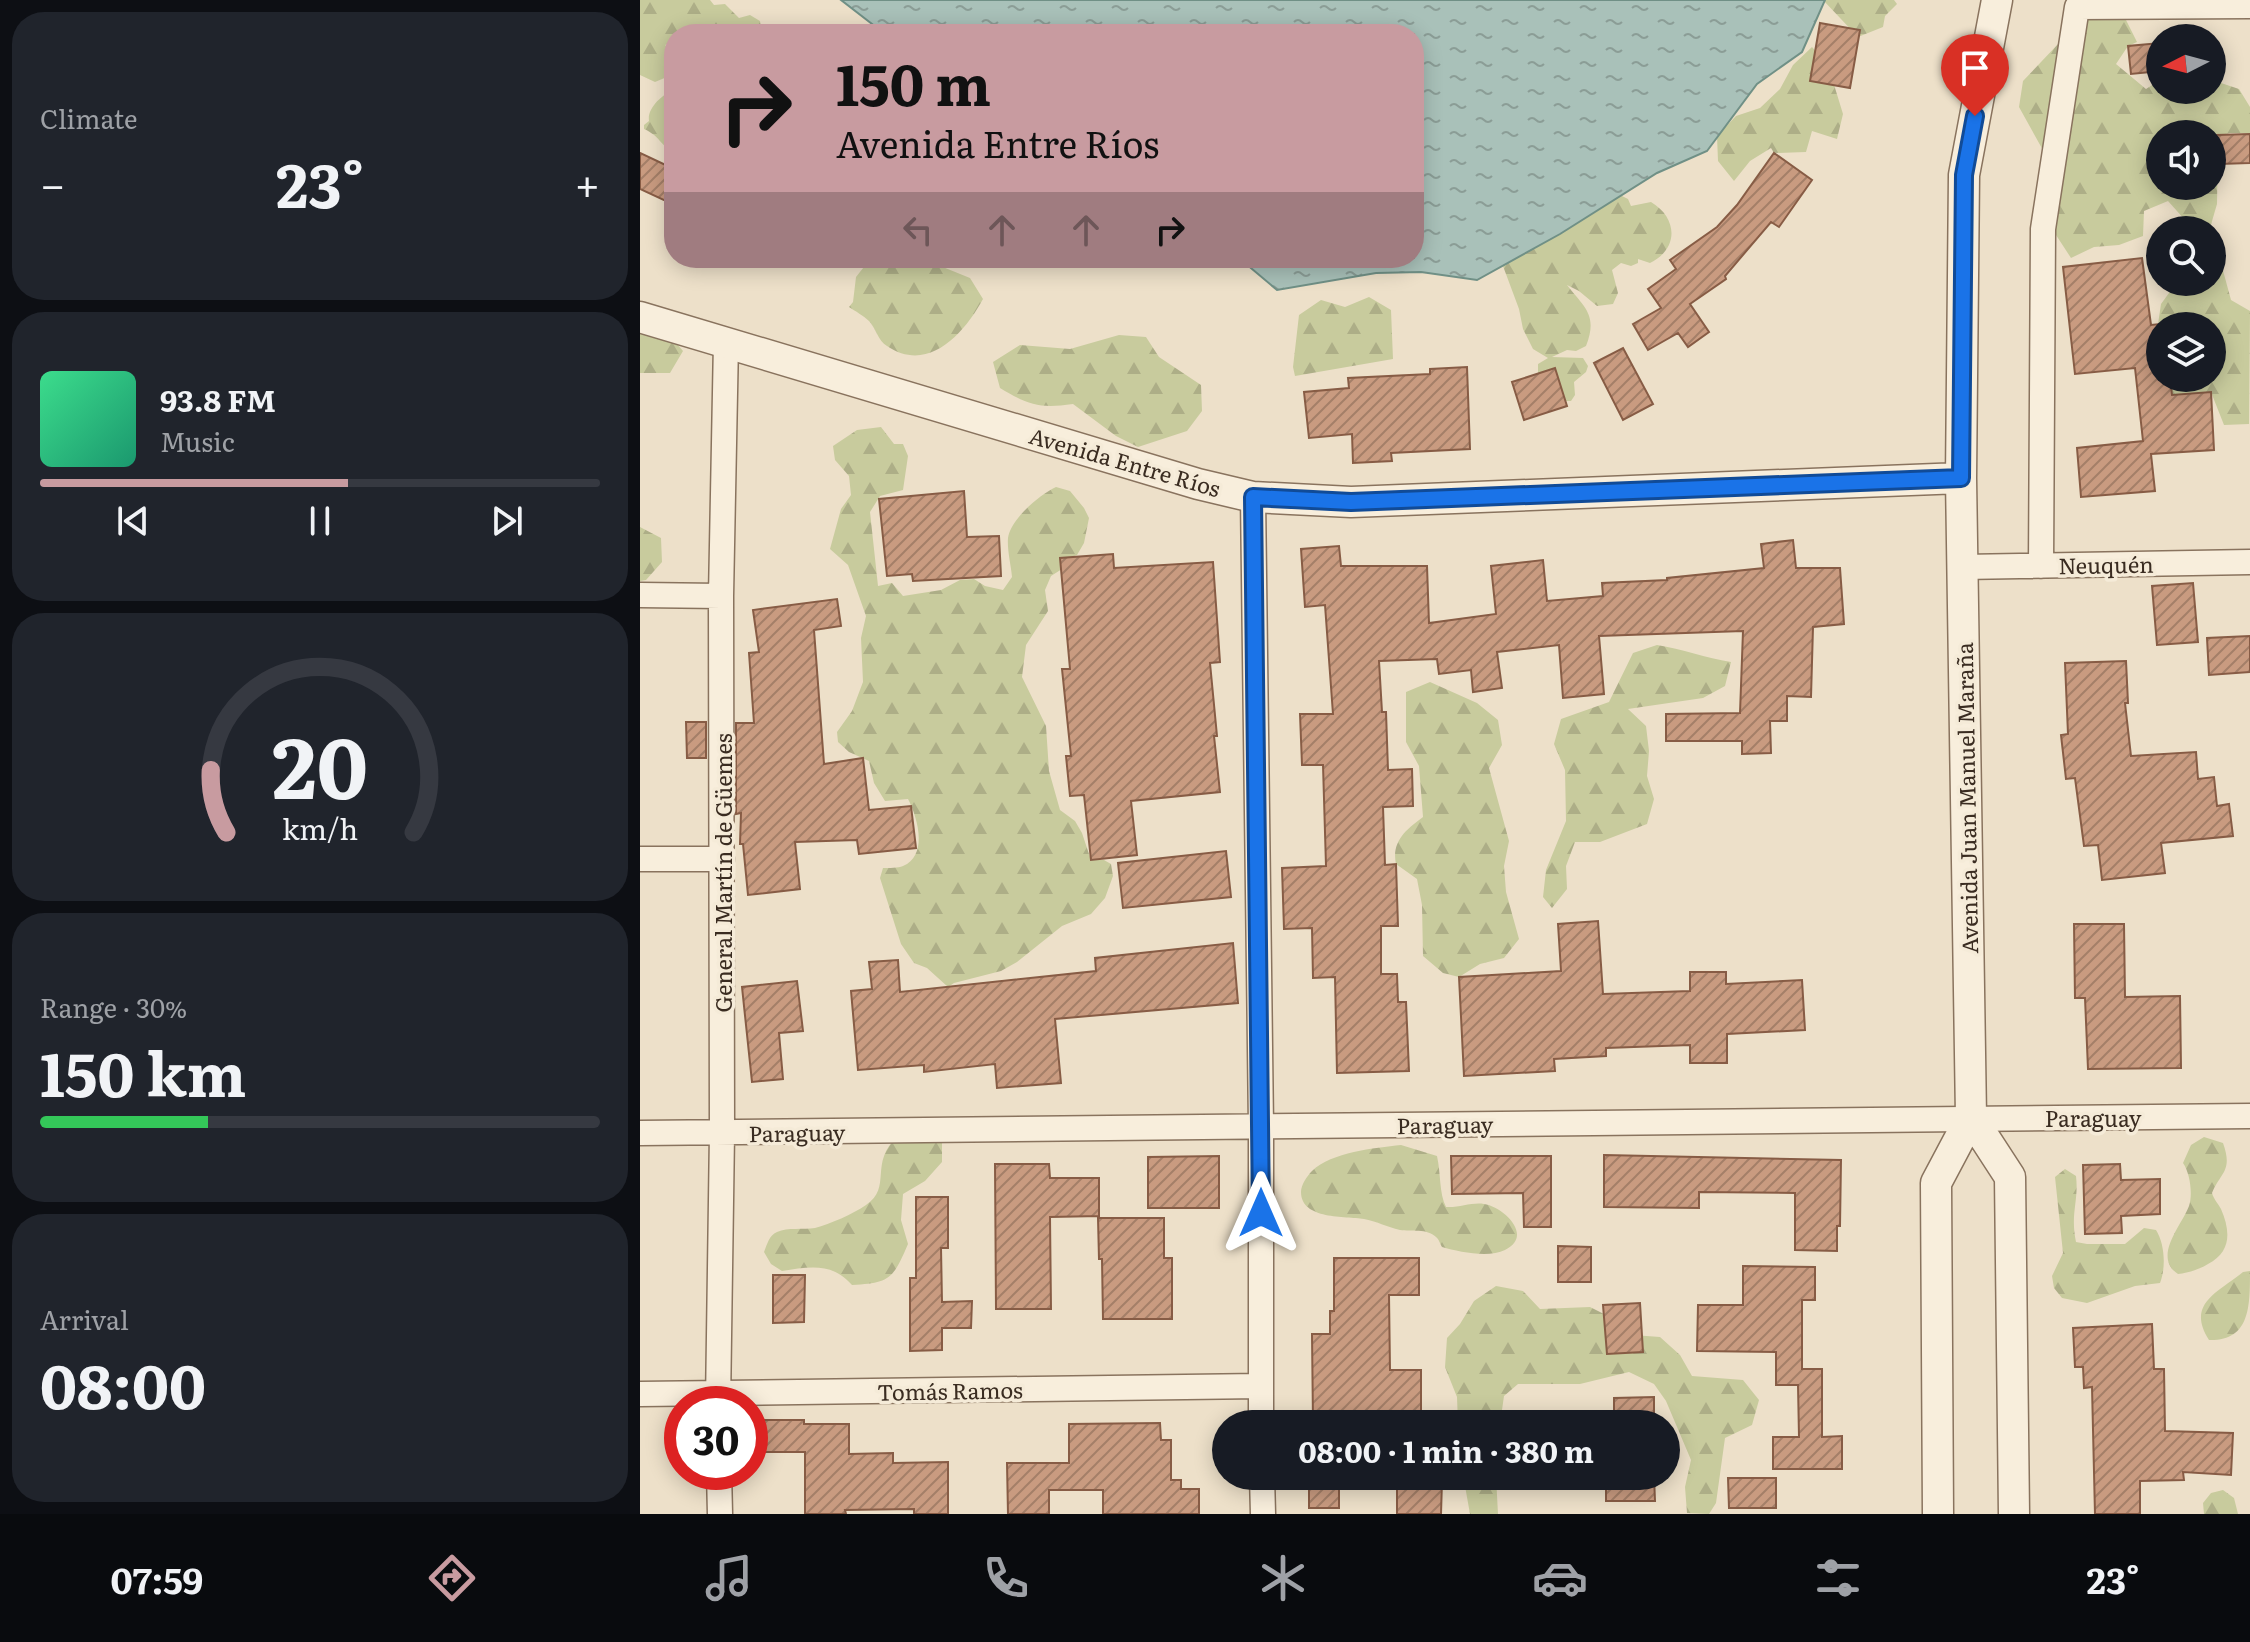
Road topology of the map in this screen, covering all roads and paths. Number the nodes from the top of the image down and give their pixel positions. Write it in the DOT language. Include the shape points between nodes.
graph roads {
  1 [pos="1997,0"];
  2 [pos="2250,6"];
  3 [pos="640,317"];
  4 [pos="726,342"];
  5 [pos="1961,478"];
  6 [pos="1253,497"];
  7 [pos="2250,562"];
  8 [pos="2041,566"];
  9 [pos="1963,567"];
  10 [pos="640,595"];
  11 [pos="721,596"];
  12 [pos="640,859"];
  13 [pos="722,859"];
  14 [pos="2250,1116"];
  15 [pos="1971,1117"];
  16 [pos="1261,1127"];
  17 [pos="640,1133"];
  18 [pos="722,1133"];
  19 [pos="718,1386"];
  20 [pos="1260,1386"];
  21 [pos="640,1394"];
  22 [pos="664,1395"];
  23 [pos="768,1397"];
  24 [pos="1261,1410"];
  25 [pos="719,1490"];
  26 [pos="1262,1490"];
  27 [pos="720,1514"];
  28 [pos="1263,1514"];
  29 [pos="1938,1514"];
  30 [pos="2014,1514"];
  1 -- 5 [label="street, Avenida Juan Manuel Maraña" via="1964,175"];
  2 -- 8 [label="street" via="2077,7 2043,229"];
  3 -- 4 [label="street, Avenida Entre Ríos"];
  4 -- 6 [label="street, Avenida Entre Ríos"];
  4 -- 11 [label="street, General Martín de Güemes"];
  5 -- 6 [label="street, Avenida Entre Ríos" via="1351,502"];
  5 -- 9 [label="street, Avenida Juan Manuel Maraña"];
  6 -- 16 [label="street"];
  7 -- 8 [label="street, Neuquén"];
  8 -- 9 [label="street, Neuquén"];
  9 -- 15 [label="street, Avenida Juan Manuel Maraña"];
  10 -- 11 [label="street"];
  11 -- 13 [label="street, General Martín de Güemes"];
  12 -- 13 [label="street"];
  13 -- 18 [label="street, General Martín de Güemes"];
  14 -- 15 [label="street, Paraguay"];
  15 -- 16 [label="street, Paraguay"];
  15 -- 29 [label="street, Avenida Juan Manuel Maraña" via="1936,1183"];
  15 -- 30 [label="street" via="2010,1177"];
  16 -- 18 [label="street, Paraguay"];
  16 -- 20 [label="street"];
  17 -- 18 [label="street, Paraguay"];
  18 -- 19 [label="street, General Martín de Güemes"];
  20 -- 23 [label="street, Tomás Ramos"];
  20 -- 24 [label="street"];
  21 -- 22 [label="street, Tomás Ramos"];
  25 -- 27 [label="street"];
  26 -- 28 [label="street"];
}
